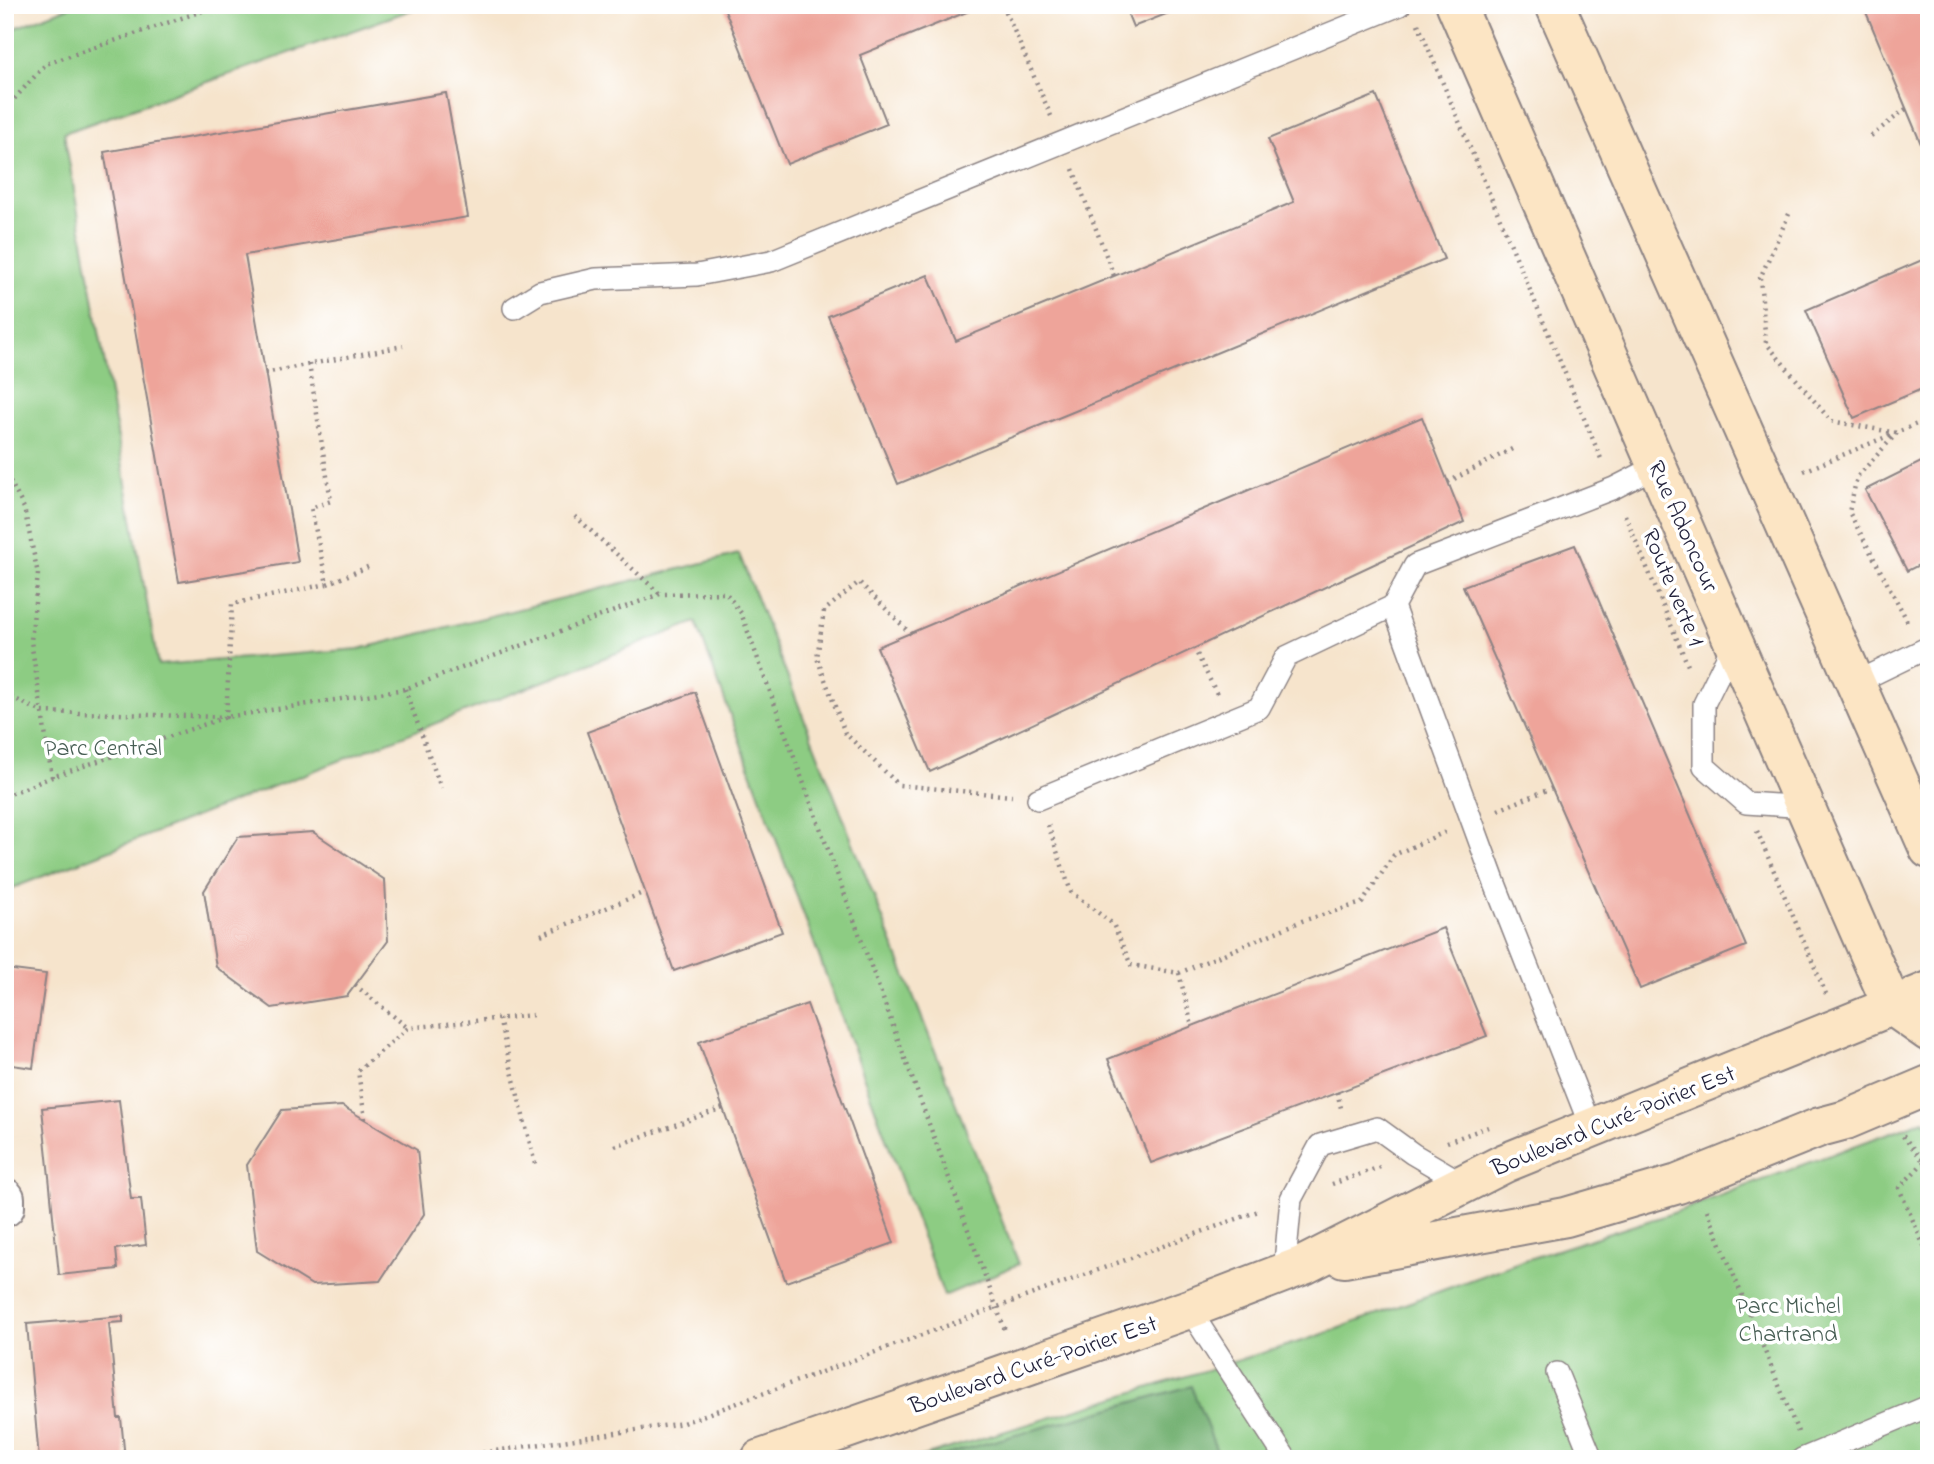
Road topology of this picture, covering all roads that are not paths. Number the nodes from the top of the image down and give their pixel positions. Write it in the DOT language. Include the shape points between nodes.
graph roads {
  1 [pos="1457,5"];
  2 [pos="1555,5"];
  3 [pos="1408,12"];
  4 [pos="514,308"];
  5 [pos="1657,466"];
  6 [pos="1393,606"];
  7 [pos="1734,643"];
  8 [pos="1926,649"];
  9 [pos="1855,683"];
  10 [pos="1038,799"];
  11 [pos="1806,807"];
  12 [pos="1929,849"];
  13 [pos="1929,991"];
  14 [pos="1892,1006"];
  15 [pos="1929,1032"];
  16 [pos="1929,1086"];
  17 [pos="1591,1128"];
  18 [pos="1464,1184"];
  19 [pos="5,1198"];
  20 [pos="5,1207"];
  21 [pos="1294,1269"];
  22 [pos="1189,1309"];
  23 [pos="1557,1373"];
  24 [pos="1929,1406"];
  25 [pos="1589,1458"];
  26 [pos="1805,1458"];
  27 [pos="761,1459"];
  28 [pos="1286,1459"];
  1 -- 5 [label="street, Rue Adoncour"];
  2 -- 9 [label="street"];
  3 -- 4 [label="lane" via="771,261 697,275 596,279 541,292"];
  5 -- 6 [label="lane" via="1614,488 1415,565"];
  5 -- 7 [label="street, Rue Adoncour"];
  6 -- 10 [label="lane" via="1286,657 1259,708"];
  6 -- 17 [label="lane"];
  7 -- 11 [label="street, Rue Adoncour"];
  7 -- 11 [label="lane" via="1704,704 1704,766 1746,803"];
  8 -- 9 [label="lane"];
  9 -- 12 [label="street"];
  11 -- 14 [label="street, Rue Adoncour"];
  13 -- 14 [label="street, Boulevard Curé-Poirier Est"];
  14 -- 15 [label="street"];
  14 -- 17 [label="street, Boulevard Curé-Poirier Est"];
  16 -- 21 [label="street, Boulevard Curé-Poirier Est" via="1694,1178 1566,1217"];
  17 -- 18 [label="street, Boulevard Curé-Poirier Est"];
  18 -- 21 [label="street, Boulevard Curé-Poirier Est"];
  18 -- 21 [label="lane" via="1377,1128 1320,1145 1292,1199"];
  19 -- 20 [label="street"];
  21 -- 22 [label="street, Boulevard Curé-Poirier Est"];
  22 -- 27 [label="street, Boulevard Curé-Poirier Est"];
  22 -- 28 [label="lane"];
  23 -- 25 [label="lane"];
  24 -- 26 [label="lane"];
}
